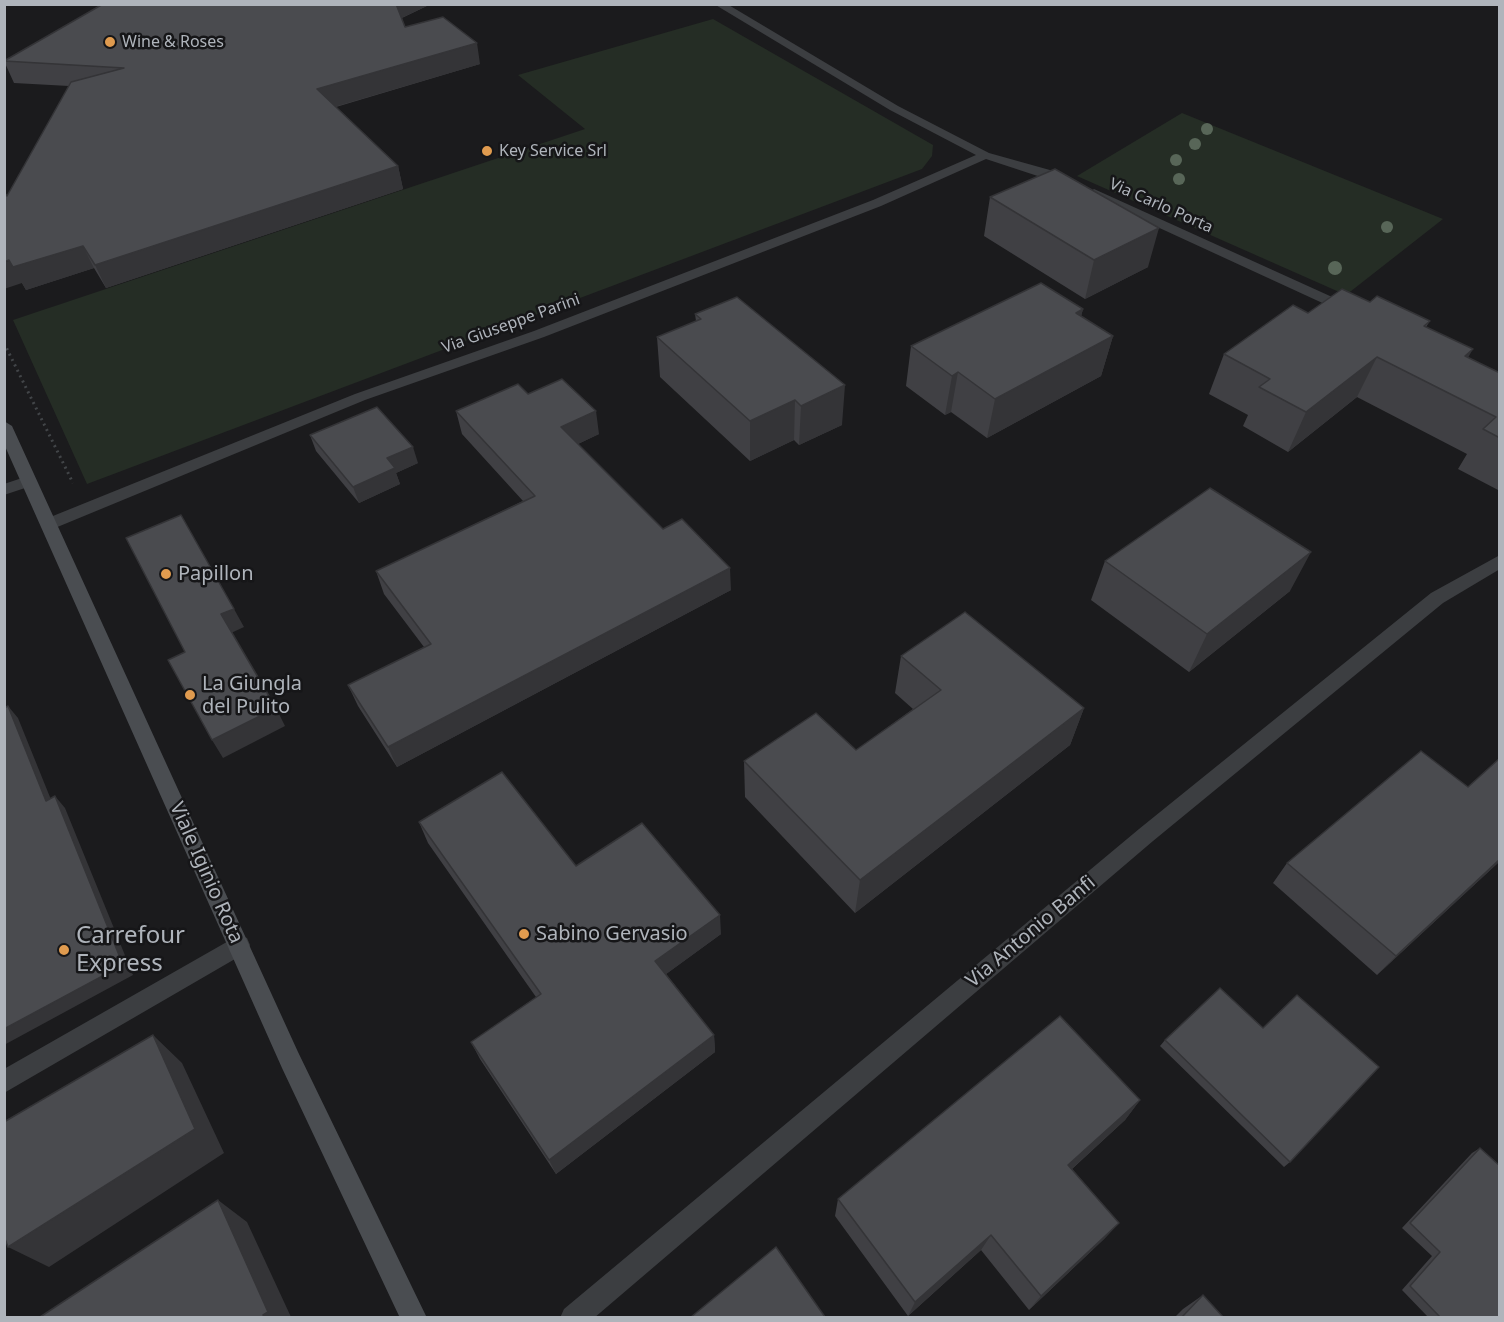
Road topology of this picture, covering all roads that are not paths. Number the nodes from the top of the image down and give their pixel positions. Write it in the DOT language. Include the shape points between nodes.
graph roads {
  1 [pos="718,4"];
  2 [pos="985,155"];
  3 [pos="1364,317"];
  4 [pos="4,426"];
  5 [pos="28,481"];
  6 [pos="4,490"];
  7 [pos="49,524"];
  8 [pos="1500,561"];
  9 [pos="239,945"];
  10 [pos="4,1082"];
  11 [pos="414,1317"];
  12 [pos="573,1317"];
  1 -- 2 [label="street, Via Carlo Porta" via="894,108"];
  2 -- 3 [label="street, Via Carlo Porta" via="1053,175"];
  2 -- 7 [label="street, Via Giuseppe Parini" via="877,203 539,334 360,397"];
  4 -- 5 [label="street, Viale Iginio Rota"];
  5 -- 6 [label="street"];
  5 -- 7 [label="street, Viale Iginio Rota"];
  7 -- 9 [label="street, Viale Iginio Rota"];
  8 -- 12 [label="street, Via Antonio Banfi" via="1437,598 1146,835"];
  9 -- 10 [label="street"];
  9 -- 11 [label="street, Viale Iginio Rota"];
}
